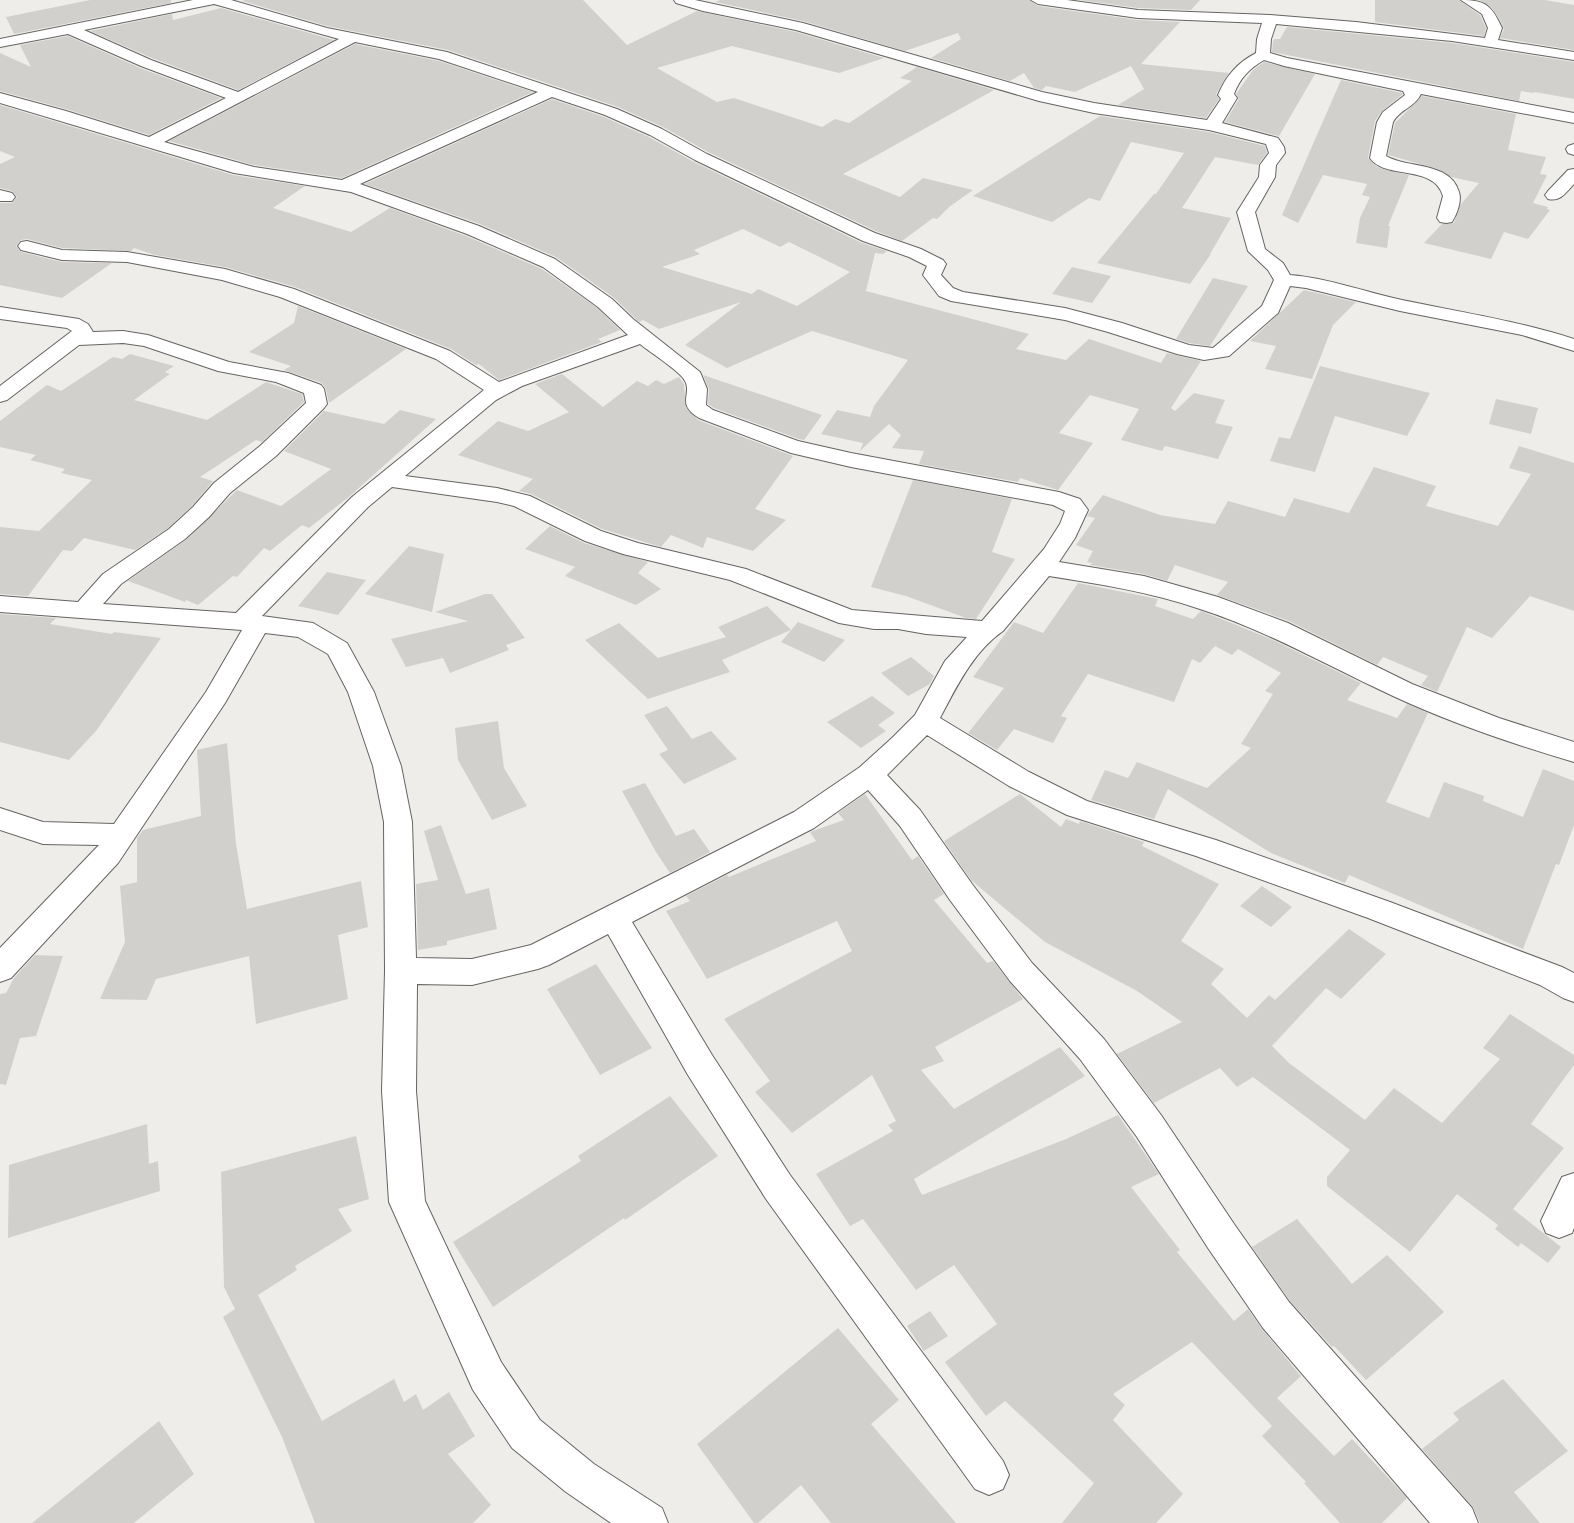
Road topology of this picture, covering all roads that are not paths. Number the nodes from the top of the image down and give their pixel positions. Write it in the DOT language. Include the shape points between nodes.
graph roads {
  1 [pos="208,0"];
  2 [pos="681,0"];
  3 [pos="1038,0"];
  4 [pos="1146,0"];
  5 [pos="1468,0"];
  6 [pos="1133,14"];
  7 [pos="1270,20"];
  8 [pos="69,29"];
  9 [pos="352,38"];
  10 [pos="0,43"];
  11 [pos="1490,43"];
  12 [pos="1263,55"];
  13 [pos="1574,56"];
  14 [pos="1408,87"];
  15 [pos="551,92"];
  16 [pos="0,98"];
  17 [pos="239,98"];
  18 [pos="1574,118"];
  19 [pos="1210,124"];
  20 [pos="151,142"];
  21 [pos="1574,174"];
  22 [pos="344,185"];
  23 [pos="1554,195"];
  24 [pos="1446,218"];
  25 [pos="28,246"];
  26 [pos="1283,280"];
  27 [pos="0,313"];
  28 [pos="644,336"];
  29 [pos="76,338"];
  30 [pos="1574,345"];
  31 [pos="500,391"];
  32 [pos="0,396"];
  33 [pos="387,480"];
  34 [pos="1041,567"];
  35 [pos="0,604"];
  36 [pos="84,610"];
  37 [pos="250,623"];
  38 [pos="987,630"];
  39 [pos="925,721"];
  40 [pos="1574,752"];
  41 [pos="870,774"];
  42 [pos="0,819"];
  43 [pos="121,835"];
  44 [pos="614,918"];
  45 [pos="0,969"];
  46 [pos="401,971"];
  47 [pos="1574,989"];
  48 [pos="1574,1189"];
  49 [pos="1559,1221"];
  50 [pos="989,1475"];
  51 [pos="647,1523"];
  52 [pos="1457,1523"];
  1 -- 8 [label="street"];
  1 -- 9 [label="street"];
  2 -- 19 [label="street" via="798,26 1039,96 1094,108"];
  3 -- 6 [label="street"];
  4 -- 6 [label="street"];
  5 -- 11 [label="street" via="1488,12 1495,28"];
  6 -- 7 [label="street"];
  7 -- 11 [label="street" via="1365,27"];
  7 -- 12 [label="street"];
  8 -- 10 [label="street"];
  8 -- 17 [label="street"];
  9 -- 15 [label="street" via="442,55"];
  9 -- 17 [label="street"];
  11 -- 13 [label="street"];
  12 -- 14 [label="street"];
  12 -- 19 [label="street" via="1243,67 1230,86 1226,95 1229,98 1216,121"];
  14 -- 18 [label="street"];
  14 -- 24 [label="street" via="1412,97 1385,122 1378,158 1442,179 1452,196"];
  15 -- 22 [label="street"];
  15 -- 26 [label="street" via="656,132 701,157 869,237 937,264 932,275 946,292 958,297 1050,311 1108,325 1163,344 1195,352 1217,353 1271,309"];
  16 -- 20 [label="street"];
  17 -- 20 [label="street"];
  19 -- 26 [label="street" via="1272,141 1276,146 1277,153 1268,166 1267,177 1246,212 1258,251 1276,267"];
  20 -- 22 [label="street" via="242,170"];
  21 -- 23 [label="street"];
  22 -- 28 [label="street" via="473,230 549,263"];
  25 -- 31 [label="street" via="62,255 118,257 225,275 287,293 443,355"];
  26 -- 30 [label="street" via="1306,282 1526,330"];
  27 -- 29 [label="street" via="72,323 84,332"];
  28 -- 31 [label="street" via="545,371"];
  28 -- 34 [label="street" via="693,376 697,388 697,409 706,414 791,446 1072,504 1077,510 1074,520"];
  29 -- 32 [label="street"];
  29 -- 36 [label="street" via="123,337 148,341 225,367 305,385 314,389 317,404 268,451 222,488 177,534 112,579"];
  31 -- 33 [label="street" via="489,396"];
  33 -- 37 [label="street" via="360,502"];
  33 -- 38 [label="street" via="522,501 593,536 631,549 737,574 848,617"];
  34 -- 38 [label="street"];
  34 -- 40 [label="street" via="1144,584 1209,603 1279,629 1402,690 1490,725"];
  35 -- 36 [label="street"];
  36 -- 37 [label="street"];
  37 -- 43 [label="street" via="216,696"];
  37 -- 46 [label="street" via="304,629 338,649 361,692 387,766 398,822"];
  38 -- 39 [label="street" via="954,667"];
  39 -- 41 [label="street"];
  39 -- 47 [label="street" via="1019,780 1077,808 1206,848 1379,910 1551,976"];
  41 -- 44 [label="street" via="804,820"];
  41 -- 52 [label="street" via="910,818 1021,972 1092,1049 1149,1126 1276,1315"];
  42 -- 43 [label="street" via="43,832"];
  43 -- 45 [label="street" via="108,854"];
  44 -- 46 [label="street" via="538,956 472,972"];
  44 -- 50 [label="street" via="700,1064 778,1187"];
  46 -- 51 [label="street" via="399,1091 407,1202 487,1376 526,1434 580,1478"];
  48 -- 49 [label="street"];
}
